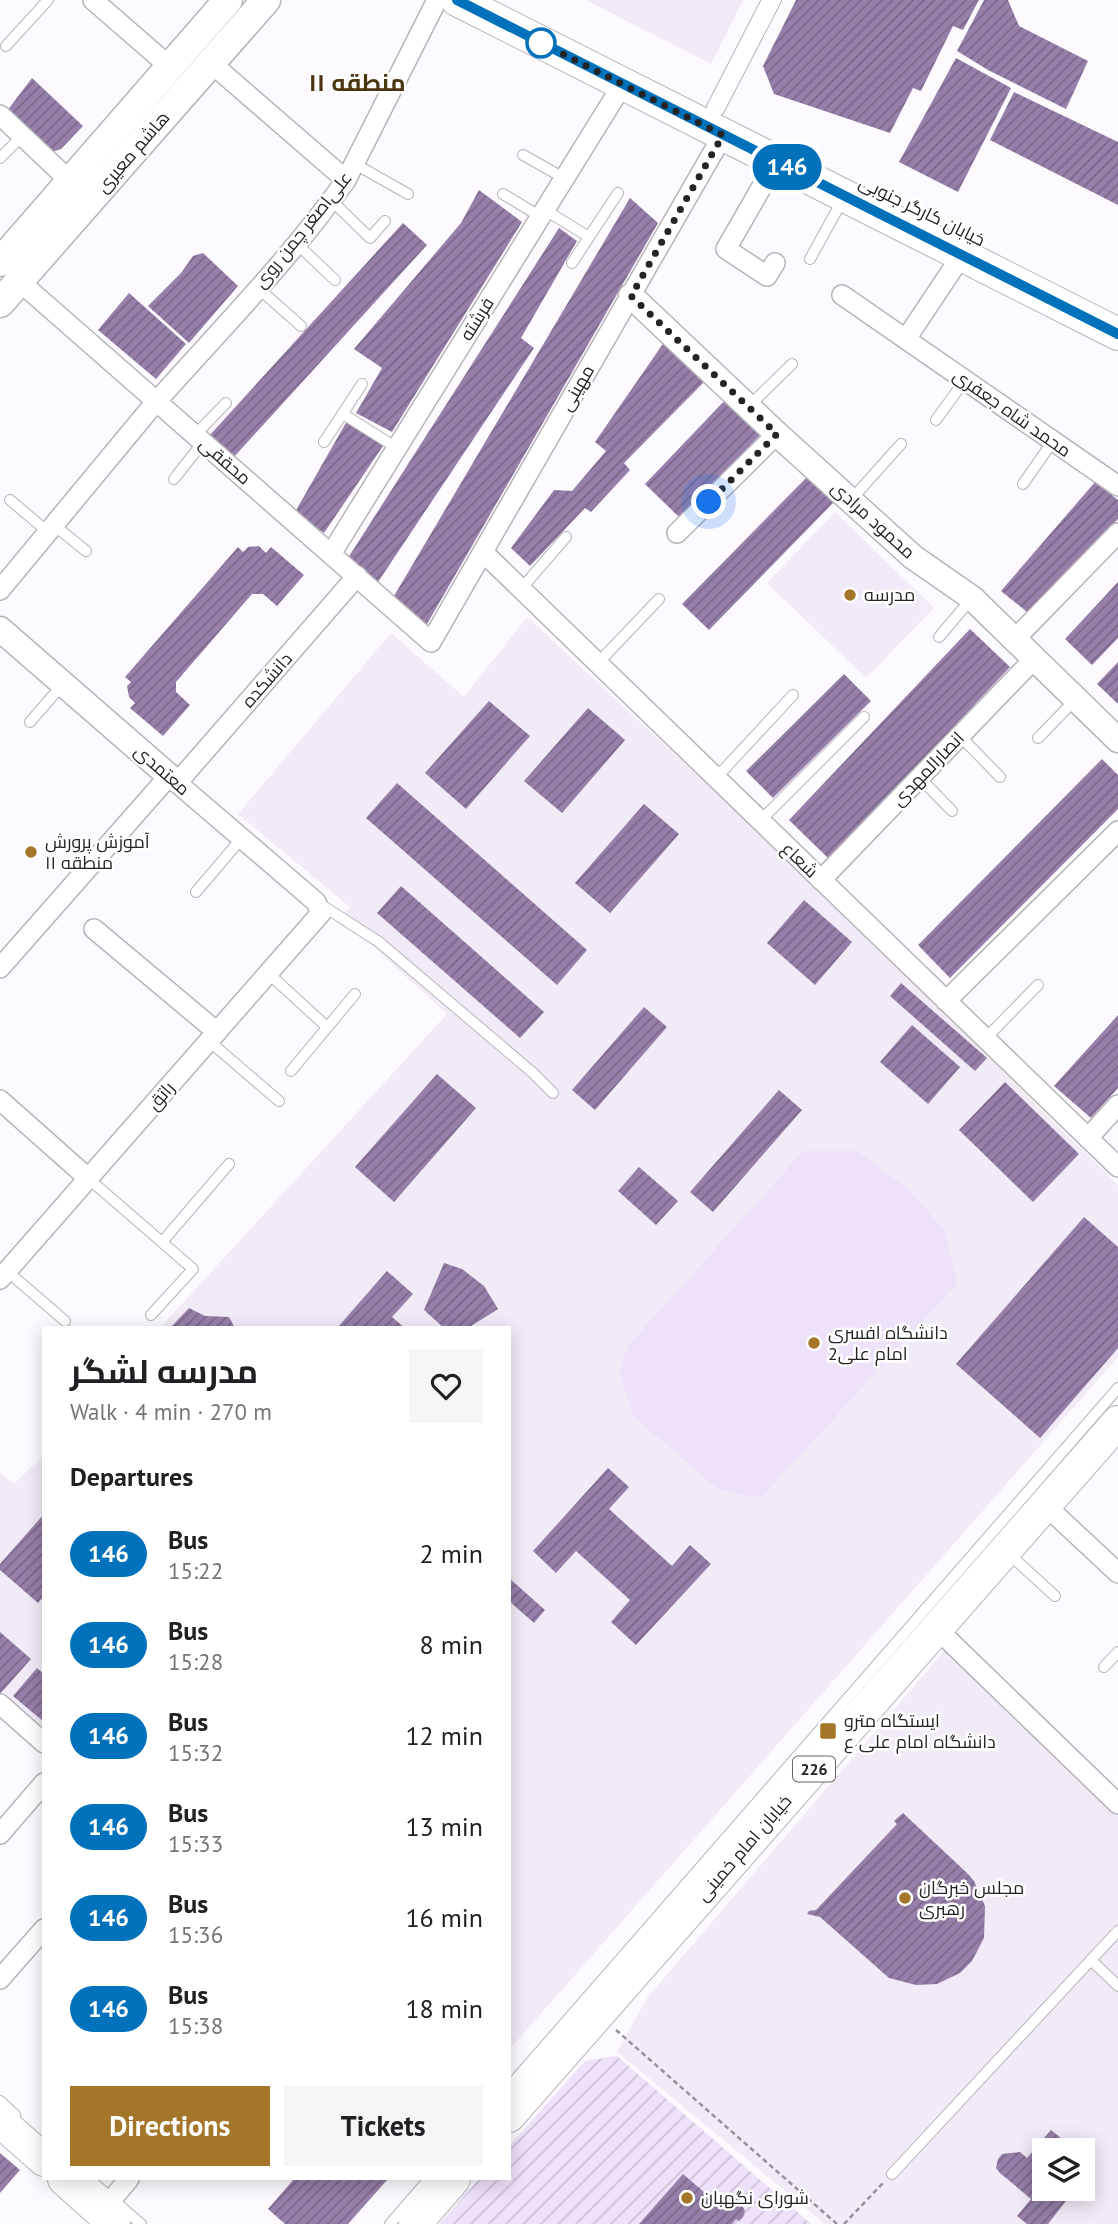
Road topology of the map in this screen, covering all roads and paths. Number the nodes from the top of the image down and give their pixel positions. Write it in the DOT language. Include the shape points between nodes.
graph roads {
  1 [pos="48,0"];
  2 [pos="93,0"];
  3 [pos="229,0"];
  4 [pos="266,0"];
  5 [pos="437,0"];
  6 [pos="457,0"];
  7 [pos="500,0"];
  8 [pos="767,0"];
  9 [pos="776,0"];
  10 [pos="6,46"];
  11 [pos="211,63"];
  12 [pos="170,67"];
  13 [pos="623,84"];
  14 [pos="0,115"];
  15 [pos="718,117"];
  16 [pos="22,136"];
  17 [pos="523,155"];
  18 [pos="0,158"];
  19 [pos="776,162"];
  20 [pos="351,172"];
  21 [pos="564,178"];
  22 [pos="70,181"];
  23 [pos="618,193"];
  24 [pos="408,194"];
  25 [pos="503,194"];
  26 [pos="845,195"];
  27 [pos="331,201"];
  28 [pos="543,213"];
  29 [pos="385,221"];
  30 [pos="589,237"];
  31 [pos="296,243"];
  32 [pos="962,254"];
  33 [pos="810,259"];
  34 [pos="572,263"];
  35 [pos="775,263"];
  36 [pos="6,269"];
  37 [pos="335,280"];
  38 [pos="258,288"];
  39 [pos="842,295"];
  40 [pos="631,296"];
  41 [pos="0,303"];
  42 [pos="1118,309"];
  43 [pos="301,326"];
  44 [pos="1118,334"];
  45 [pos="906,340"];
  46 [pos="792,363"];
  47 [pos="965,380"];
  48 [pos="362,384"];
  49 [pos="155,403"];
  50 [pos="226,403"];
  51 [pos="748,407"];
  52 [pos="343,414"];
  53 [pos="936,420"];
  54 [pos="777,434"];
  55 [pos="199,438"];
  56 [pos="1053,441"];
  57 [pos="324,442"];
  58 [pos="901,444"];
  59 [pos="397,447"];
  60 [pos="174,479"];
  61 [pos="1023,484"];
  62 [pos="1118,486"];
  63 [pos="10,500"];
  64 [pos="850,500"];
  65 [pos="51,528"];
  66 [pos="677,533"];
  67 [pos="1118,533"];
  68 [pos="566,537"];
  69 [pos="86,551"];
  70 [pos="483,552"];
  71 [pos="331,554"];
  72 [pos="357,576"];
  73 [pos="521,589"];
  74 [pos="0,590"];
  75 [pos="972,598"];
  76 [pos="659,599"];
  77 [pos="0,629"];
  78 [pos="939,637"];
  79 [pos="1015,639"];
  80 [pos="431,642"];
  81 [pos="1035,658"];
  82 [pos="598,663"];
  83 [pos="63,684"];
  84 [pos="793,695"];
  85 [pos="1076,699"];
  86 [pos="864,717"];
  87 [pos="30,722"];
  88 [pos="960,736"];
  89 [pos="1116,736"];
  90 [pos="1038,738"];
  91 [pos="1000,777"];
  92 [pos="716,778"];
  93 [pos="920,778"];
  94 [pos="173,780"];
  95 [pos="952,811"];
  96 [pos="760,821"];
  97 [pos="1118,831"];
  98 [pos="241,839"];
  99 [pos="821,880"];
  100 [pos="196,892"];
  101 [pos="319,907"];
  102 [pos="94,929"];
  103 [pos="2,963"];
  104 [pos="268,973"];
  105 [pos="1038,985"];
  106 [pos="355,994"];
  107 [pos="946,1001"];
  108 [pos="327,1027"];
  109 [pos="213,1036"];
  110 [pos="985,1039"];
  111 [pos="291,1070"];
  112 [pos="553,1093"];
  113 [pos="0,1100"];
  114 [pos="279,1101"];
  115 [pos="1118,1105"];
  116 [pos="1088,1139"];
  117 [pos="229,1164"];
  118 [pos="1118,1167"];
  119 [pos="89,1179"];
  120 [pos="162,1242"];
  121 [pos="4,1275"];
  122 [pos="151,1315"];
  123 [pos="65,1321"];
  124 [pos="1118,1388"];
  125 [pos="1118,1422"];
  126 [pos="1045,1505"];
  127 [pos="1005,1551"];
  128 [pos="1118,1573"];
  129 [pos="1055,1596"];
  130 [pos="937,1629"];
  131 [pos="1118,1652"];
  132 [pos="1104,1667"];
  133 [pos="0,1704"];
  134 [pos="42,1741"];
  135 [pos="42,1785"];
  136 [pos="1118,1804"];
  137 [pos="0,1834"];
  138 [pos="1118,1931"];
  139 [pos="42,1932"];
  140 [pos="1091,1960"];
  141 [pos="0,1979"];
  142 [pos="1118,1986"];
  143 [pos="599,2014"];
  144 [pos="511,2085"];
  145 [pos="0,2101"];
  146 [pos="511,2114"];
  147 [pos="13,2122"];
  148 [pos="42,2158"];
  149 [pos="892,2174"];
  150 [pos="65,2180"];
  151 [pos="90,2180"];
  152 [pos="128,2180"];
  153 [pos="428,2180"];
  154 [pos="453,2180"];
  155 [pos="109,2211"];
  156 [pos="141,2224"];
  157 [pos="390,2224"];
  158 [pos="415,2224"];
  159 [pos="837,2224"];
  160 [pos="844,2224"];
  1 -- 10 [label="lane"];
  2 -- 12 [label="street"];
  3 -- 12 [label="main road, هاشم معیری"];
  4 -- 11 [label="main road, هاشم معیری"];
  5 -- 20 [label="street, علی‌اصغر چمن روی"];
  6 -- 13 [label="main road, خیابان کارگر جنوبی"];
  7 -- 15 [label="main road, خیابان کارگر جنوبی"];
  8 -- 15 [label="lane"];
  9 -- 15 [label="lane"];
  11 -- 20 [label="street"];
  11 -- 36 [label="main road, هاشم معیری"];
  12 -- 22 [label="main road, هاشم معیری"];
  13 -- 15 [label="main road, خیابان کارگر جنوبی"];
  13 -- 21 [label="street, فرشته"];
  14 -- 16 [label="street"];
  15 -- 19 [label="main road, خیابان کارگر جنوبی"];
  15 -- 40 [label="street, مهینی"];
  15 -- 42 [label="main road, خیابان کارگر جنوبی"];
  16 -- 18 [label="lane"];
  16 -- 22 [label="street"];
  17 -- 21 [label="lane"];
  19 -- 26 [label="main road, خیابان کارگر جنوبی"];
  19 -- 35 [label="street" via="726,249 767,276"];
  20 -- 24 [label="lane"];
  20 -- 27 [label="street, علی‌اصغر چمن روی"];
  21 -- 28 [label="street, فرشته"];
  22 -- 36 [label="main road, هاشم معیری"];
  23 -- 30 [label="lane"];
  25 -- 28 [label="lane"];
  26 -- 32 [label="main road, خیابان کارگر جنوبی"];
  26 -- 33 [label="lane"];
  27 -- 29 [label="lane" via="370,238"];
  27 -- 31 [label="street, علی‌اصغر چمن روی"];
  28 -- 30 [label="lane"];
  28 -- 59 [label="street, فرشته"];
  30 -- 34 [label="lane"];
  31 -- 37 [label="lane"];
  31 -- 38 [label="street, علی‌اصغر چمن روی"];
  32 -- 44 [label="main road, خیابان کارگر جنوبی"];
  32 -- 45 [label="street"];
  36 -- 41 [label="main road, هاشم معیری"];
  36 -- 49 [label="street, محققی"];
  38 -- 43 [label="lane"];
  38 -- 49 [label="street, علی‌اصغر چمن روی"];
  39 -- 45 [label="street, محمد شاه جعفری"];
  40 -- 51 [label="street, محمود مرادی"];
  40 -- 70 [label="street, مهینی"];
  45 -- 47 [label="street, محمد شاه جعفری"];
  46 -- 51 [label="lane"];
  47 -- 53 [label="lane"];
  47 -- 56 [label="street, محمد شاه جعفری"];
  48 -- 52 [label="lane"];
  49 -- 55 [label="street, محققی"];
  49 -- 65 [label="street, علی‌اصغر چمن روی"];
  50 -- 55 [label="lane"];
  51 -- 54 [label="street, محمود مرادی"];
  52 -- 57 [label="lane"];
  52 -- 59 [label="lane"];
  54 -- 64 [label="street, محمود مرادی"];
  54 -- 66 [label="street"];
  55 -- 60 [label="lane"];
  55 -- 71 [label="street, محققی"];
  56 -- 61 [label="lane"];
  56 -- 62 [label="street, محمد شاه جعفری"];
  58 -- 64 [label="lane"];
  59 -- 71 [label="street, فرشته"];
  63 -- 65 [label="lane"];
  64 -- 75 [label="street, محمود مرادی" via="913,557"];
  65 -- 69 [label="lane"];
  65 -- 74 [label="street, علی‌اصغر چمن روی"];
  67 -- 79 [label="street"];
  68 -- 73 [label="lane"];
  70 -- 73 [label="street, شعاع"];
  70 -- 80 [label="street, مهینی"];
  71 -- 72 [label="street, محققی"];
  72 -- 80 [label="street, محققی"];
  72 -- 94 [label="street, دانشکده"];
  73 -- 82 [label="street, شعاع"];
  75 -- 78 [label="lane"];
  75 -- 79 [label="street, محمود مرادی"];
  76 -- 82 [label="lane"];
  77 -- 83 [label="street, معتمدی"];
  79 -- 81 [label="street, محمود مرادی"];
  81 -- 85 [label="street, محمود مرادی"];
  81 -- 88 [label="street, انصارالمهدی"];
  82 -- 92 [label="street, شعاع"];
  83 -- 87 [label="lane"];
  83 -- 94 [label="street, معتمدی"];
  84 -- 92 [label="lane"];
  85 -- 89 [label="street, محمود مرادی"];
  85 -- 90 [label="lane"];
  86 -- 96 [label="lane"];
  88 -- 91 [label="lane"];
  88 -- 93 [label="street, انصارالمهدی"];
  92 -- 96 [label="street, شعاع"];
  93 -- 95 [label="lane"];
  93 -- 99 [label="street, انصارالمهدی"];
  94 -- 98 [label="street, معتمدی"];
  94 -- 103 [label="street, دانشکده"];
  96 -- 99 [label="street, شعاع"];
  97 -- 107 [label="street"];
  98 -- 100 [label="lane"];
  98 -- 101 [label="street, معتمدی"];
  99 -- 107 [label="street, شعاع"];
  101 -- 104 [label="street, راتق"];
  101 -- 112 [label="lane" via="379,942"];
  102 -- 109 [label="street"];
  104 -- 108 [label="lane"];
  104 -- 109 [label="street, راتق"];
  105 -- 110 [label="lane"];
  106 -- 108 [label="lane"];
  107 -- 110 [label="street, شعاع"];
  108 -- 111 [label="lane"];
  109 -- 114 [label="lane"];
  109 -- 119 [label="street, راتق"];
  110 -- 116 [label="street, شعاع"];
  113 -- 119 [label="street"];
  115 -- 116 [label="street"];
  116 -- 118 [label="street, شعاع"];
  117 -- 120 [label="lane"];
  119 -- 120 [label="lane"];
  119 -- 121 [label="street, راتق"];
  120 -- 122 [label="lane" via="192,1269"];
  121 -- 123 [label="lane"];
  124 -- 144 [label="lane"];
  125 -- 126 [label="main road, خیابان امام خمینی / 226"];
  126 -- 127 [label="main road, خیابان امام خمینی / 226"];
  126 -- 128 [label="street"];
  127 -- 129 [label="lane"];
  127 -- 130 [label="main road, خیابان امام خمینی / 226"];
  130 -- 136 [label="street"];
  130 -- 143 [label="main road, خیابان امام خمینی / 226"];
  131 -- 132 [label="lane"];
  133 -- 134 [label="street"];
  135 -- 137 [label="street"];
  138 -- 140 [label="lane"];
  139 -- 141 [label="street"];
  140 -- 142 [label="lane"];
  140 -- 149 [label="lane"];
  143 -- 146 [label="main road, خیابان امام خمینی / 226"];
  143 -- 159 [label="path"];
  145 -- 147 [label="lane"];
  147 -- 148 [label="main road"];
  149 -- 160 [label="path"];
  150 -- 155 [label="main road"];
  151 -- 155 [label="lane"];
  152 -- 155 [label="street"];
  153 -- 157 [label="lane"];
  154 -- 158 [label="main road"];
  155 -- 156 [label="lane"];
}
